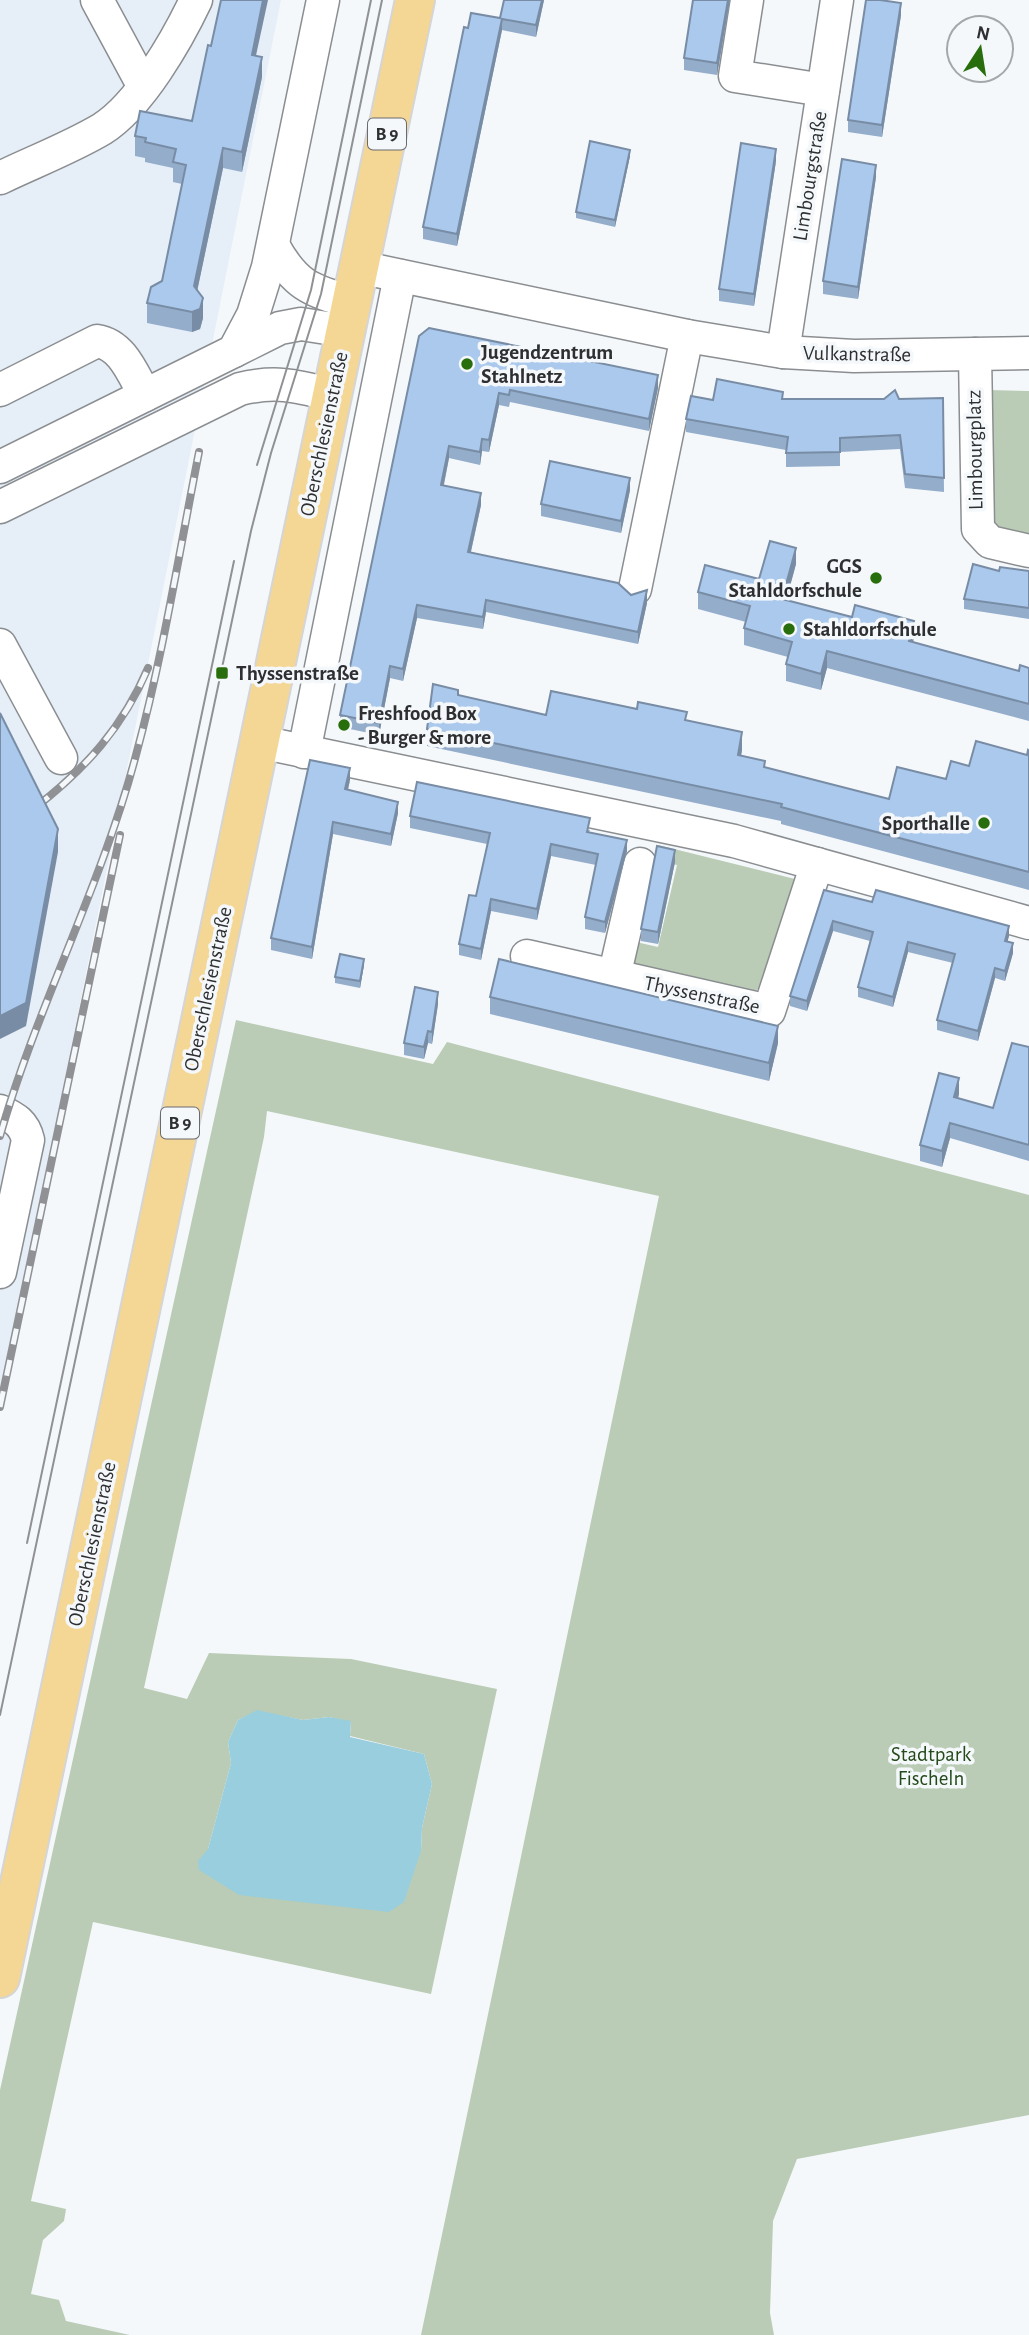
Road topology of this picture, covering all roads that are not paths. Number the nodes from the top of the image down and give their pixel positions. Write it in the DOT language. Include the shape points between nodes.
graph roads {
  1 [pos="97,0"];
  2 [pos="197,0"];
  3 [pos="323,0"];
  4 [pos="415,0"];
  5 [pos="747,0"];
  6 [pos="837,0"];
  7 [pos="144,87"];
  8 [pos="824,90"];
  9 [pos="0,178"];
  10 [pos="273,244"];
  11 [pos="400,276"];
  12 [pos="352,300"];
  13 [pos="687,337"];
  14 [pos="234,351"];
  15 [pos="783,352"];
  16 [pos="1029,353"];
  17 [pos="975,354"];
  18 [pos="0,390"];
  19 [pos="145,395"];
  20 [pos="333,395"];
  21 [pos="0,467"];
  22 [pos="0,507"];
  23 [pos="1029,551"];
  24 [pos="635,589"];
  25 [pos="0,645"];
  26 [pos="260,742"];
  27 [pos="303,752"];
  28 [pos="61,758"];
  29 [pos="640,864"];
  30 [pos="817,864"];
  31 [pos="1029,923"];
  32 [pos="527,956"];
  33 [pos="614,977"];
  34 [pos="0,1111"];
  35 [pos="0,1272"];
  36 [pos="0,1978"];
  1 -- 7 [label="street"];
  2 -- 7 [label="street"];
  3 -- 10 [label="street"];
  4 -- 12 [label="main road, Oberschlesienstraße / B 9"];
  5 -- 8 [label="street" via="735,76"];
  6 -- 8 [label="street, Limbourgstraße"];
  7 -- 9 [label="street" via="104,128"];
  8 -- 15 [label="street, Limbourgstraße"];
  10 -- 12 [label="street" via="294,277 321,294"];
  10 -- 14 [label="street" via="253,315"];
  11 -- 12 [label="street, Vulkanstraße"];
  11 -- 13 [label="street, Vulkanstraße"];
  11 -- 27 [label="street, Oberschlesienstraße"];
  12 -- 14 [label="street"];
  12 -- 20 [label="main road, Oberschlesienstraße / B 9"];
  13 -- 15 [label="street, Vulkanstraße"];
  13 -- 24 [label="street"];
  14 -- 19 [label="street"];
  15 -- 17 [label="street, Vulkanstraße"];
  16 -- 17 [label="street, Vulkanstraße"];
  17 -- 23 [label="street, Limbourgplatz" via="978,530 990,542"];
  18 -- 19 [label="street" via="97,341 109,343 122,355"];
  19 -- 21 [label="street"];
  20 -- 22 [label="street" via="282,383 240,389"];
  20 -- 26 [label="main road, Oberschlesienstraße / B 9"];
  25 -- 28 [label="street"];
  26 -- 27 [label="street"];
  26 -- 36 [label="main road, Oberschlesienstraße / B 9"];
  27 -- 30 [label="street" via="636,819"];
  29 -- 33 [label="street"];
  30 -- 31 [label="street"];
  30 -- 33 [label="street, Thyssenstraße" via="769,1011"];
  32 -- 33 [label="street, Thyssenstraße"];
  34 -- 35 [label="street" via="25,1128 28,1140"];
}
